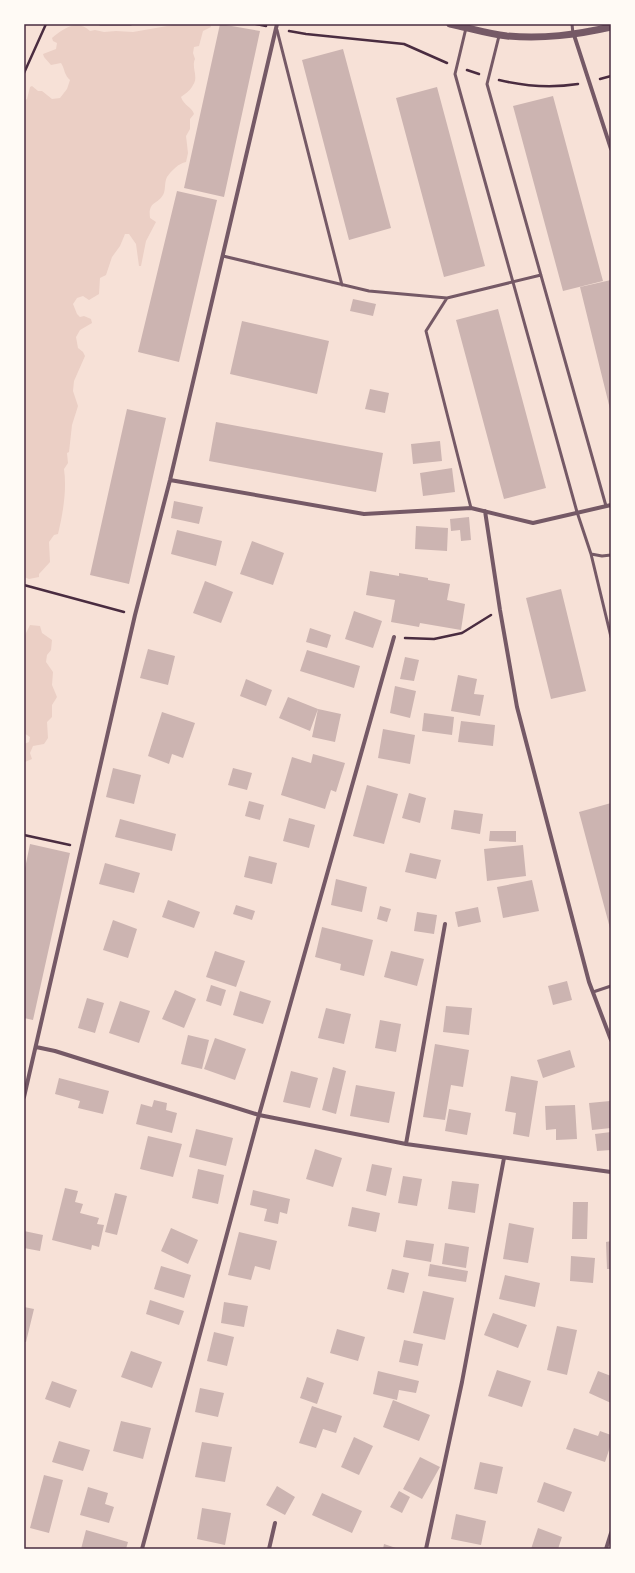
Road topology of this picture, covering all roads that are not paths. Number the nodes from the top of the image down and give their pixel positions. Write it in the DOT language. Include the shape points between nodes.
graph roads {
  1 [pos="450,24"];
  2 [pos="572,24"];
  3 [pos="277,26"];
  4 [pos="611,27"];
  5 [pos="466,28"];
  6 [pos="499,34"];
  7 [pos="574,35"];
  8 [pos="611,149"];
  9 [pos="223,256"];
  10 [pos="541,275"];
  11 [pos="513,282"];
  12 [pos="342,285"];
  13 [pos="447,298"];
  14 [pos="170,480"];
  15 [pos="611,505"];
  16 [pos="606,506"];
  17 [pos="471,508"];
  18 [pos="484,511"];
  19 [pos="577,512"];
  20 [pos="590,554"];
  21 [pos="611,555"];
  22 [pos="394,637"];
  23 [pos="611,637"];
  24 [pos="445,924"];
  25 [pos="611,986"];
  26 [pos="593,992"];
  27 [pos="611,1040"];
  28 [pos="36,1047"];
  29 [pos="24,1097"];
  30 [pos="258,1115"];
  31 [pos="406,1144"];
  32 [pos="504,1158"];
  33 [pos="611,1172"];
  34 [pos="276,1523"];
  35 [pos="611,1533"];
  36 [pos="142,1549"];
  37 [pos="269,1549"];
  38 [pos="426,1549"];
  39 [pos="606,1549"];
  1 -- 5 [label="street"];
  2 -- 7 [label="lane"];
  3 -- 9 [label="street"];
  3 -- 12 [label="lane"];
  4 -- 7 [label="street"];
  5 -- 6 [label="street"];
  5 -- 11 [label="lane" via="455,74"];
  6 -- 7 [label="street" via="535,37"];
  6 -- 10 [label="lane" via="487,84"];
  7 -- 8 [label="street"];
  9 -- 12 [label="lane"];
  9 -- 14 [label="street"];
  10 -- 11 [label="lane"];
  10 -- 16 [label="lane"];
  11 -- 13 [label="lane"];
  11 -- 19 [label="lane"];
  12 -- 13 [label="lane" via="369,291"];
  13 -- 17 [label="lane" via="426,331"];
  14 -- 17 [label="street" via="364,514"];
  14 -- 28 [label="street" via="134,615"];
  15 -- 16 [label="street"];
  16 -- 19 [label="street"];
  17 -- 18 [label="street"];
  18 -- 19 [label="street" via="533,523"];
  18 -- 26 [label="street" via="517,707"];
  19 -- 20 [label="lane"];
  20 -- 21 [label="lane"];
  20 -- 23 [label="lane"];
  22 -- 30 [label="street"];
  24 -- 31 [label="street"];
  25 -- 26 [label="lane"];
  26 -- 27 [label="street"];
  28 -- 29 [label="street"];
  28 -- 30 [label="street"];
  30 -- 31 [label="street"];
  30 -- 36 [label="street"];
  31 -- 32 [label="street"];
  32 -- 33 [label="street"];
  32 -- 38 [label="street" via="462,1382"];
  34 -- 37 [label="street"];
  35 -- 39 [label="street"];
}
